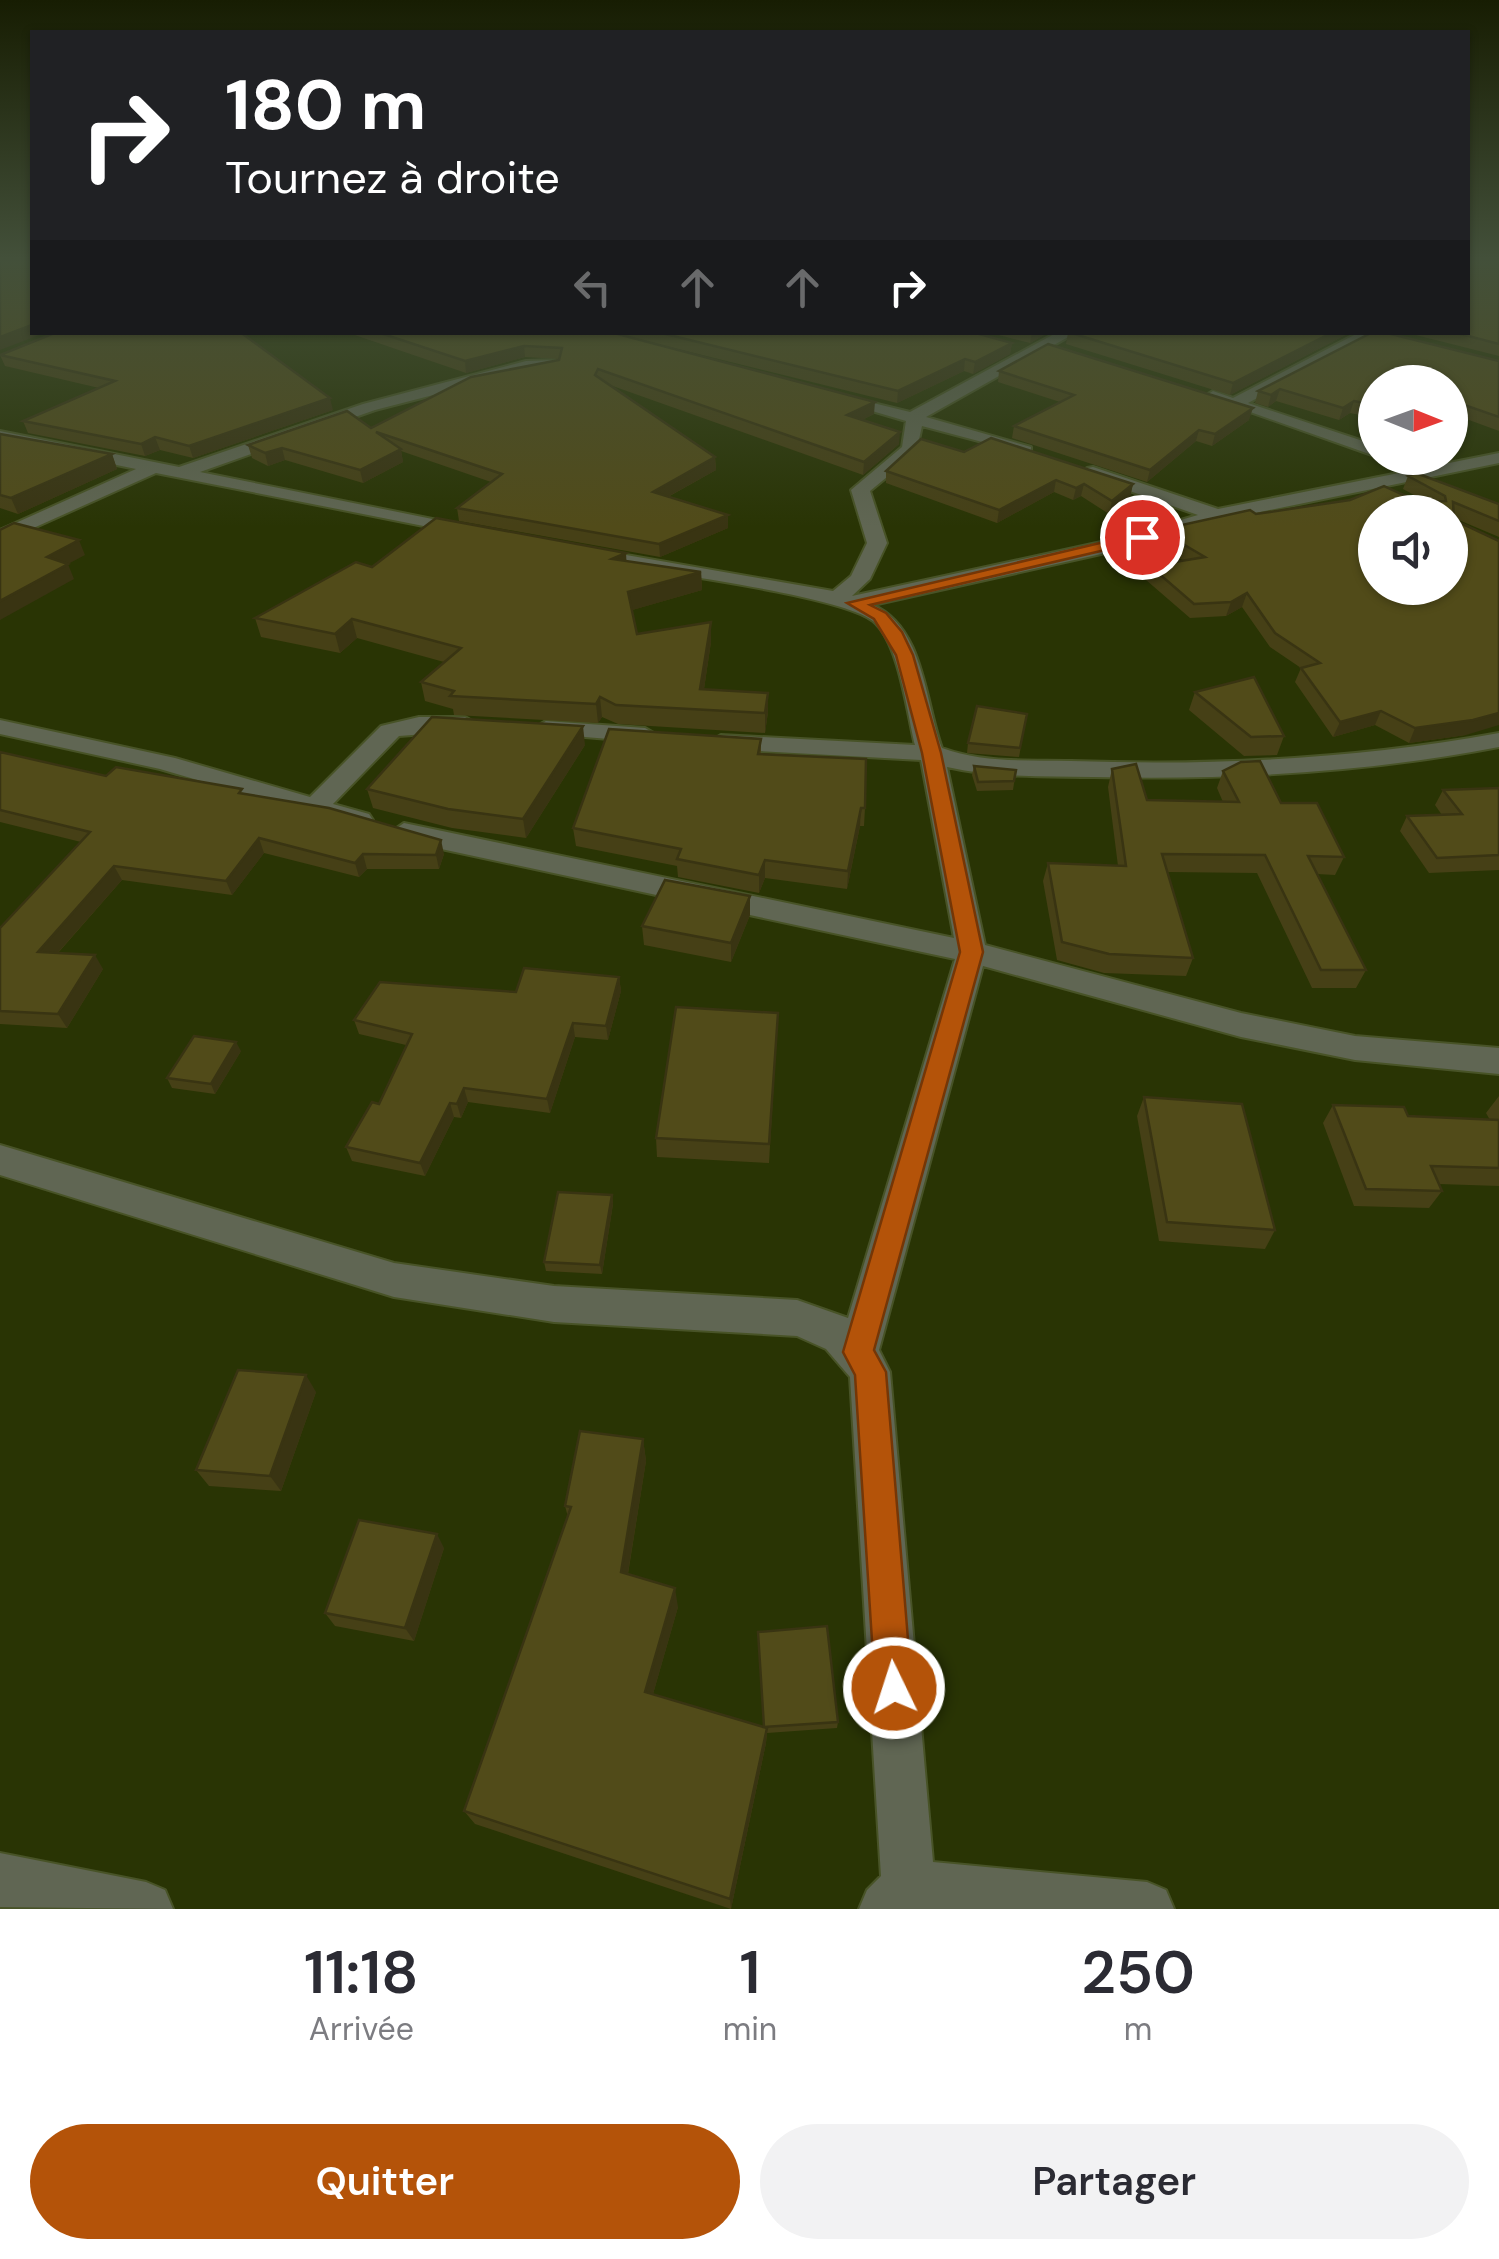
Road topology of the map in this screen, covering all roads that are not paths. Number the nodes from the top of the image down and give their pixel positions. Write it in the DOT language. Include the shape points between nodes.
graph roads {
  1 [pos="1025,349"];
  2 [pos="1041,349"];
  3 [pos="1338,349"];
  4 [pos="1077,355"];
  5 [pos="554,365"];
  6 [pos="821,391"];
  7 [pos="1198,392"];
  8 [pos="1235,403"];
  9 [pos="914,416"];
  10 [pos="0,436"];
  11 [pos="1358,445"];
  12 [pos="1041,456"];
  13 [pos="1499,458"];
  14 [pos="1468,463"];
  15 [pos="1077,467"];
  16 [pos="154,468"];
  17 [pos="180,473"];
  18 [pos="1408,475"];
  19 [pos="1370,483"];
  20 [pos="1393,495"];
  21 [pos="1217,515"];
  22 [pos="481,535"];
  23 [pos="0,537"];
  24 [pos="556,548"];
  25 [pos="846,600"];
  26 [pos="488,724"];
  27 [pos="0,727"];
  28 [pos="526,727"];
  29 [pos="670,738"];
  30 [pos="701,740"];
  31 [pos="1499,740"];
  32 [pos="932,753"];
  33 [pos="316,806"];
  34 [pos="972,952"];
  35 [pos="1499,1061"];
  36 [pos="0,1160"];
  37 [pos="858,1352"];
  38 [pos="0,1880"];
  39 [pos="897,1898"];
  40 [pos="146,1909"];
  41 [pos="1146,1909"];
  1 -- 9 [label="street"];
  2 -- 4 [label="street"];
  3 -- 8 [label="street"];
  5 -- 17 [label="street" via="526,366 370,407"];
  6 -- 9 [label="street"];
  7 -- 8 [label="street"];
  8 -- 11 [label="street"];
  9 -- 12 [label="street"];
  9 -- 25 [label="street" via="910,449 860,490 878,543"];
  10 -- 16 [label="street"];
  13 -- 14 [label="street"];
  15 -- 21 [label="street"];
  16 -- 17 [label="street"];
  16 -- 23 [label="street"];
  17 -- 22 [label="street"];
  18 -- 19 [label="street"];
  19 -- 20 [label="street"];
  19 -- 21 [label="street"];
  21 -- 25 [label="street" via="1119,544"];
  24 -- 25 [label="street"];
  25 -- 32 [label="street" via="880,616 896,636"];
  26 -- 33 [label="street" via="390,730"];
  27 -- 33 [label="street" via="166,763"];
  28 -- 29 [label="street"];
  30 -- 32 [label="street"];
  31 -- 32 [label="street" via="1359,765 1266,771 969,764"];
  32 -- 34 [label="street"];
  33 -- 34 [label="street" via="456,845"];
  34 -- 35 [label="street" via="1242,1025 1355,1048"];
  34 -- 37 [label="street"];
  36 -- 37 [label="street" via="394,1280 554,1304 817,1321 840,1332"];
  37 -- 39 [label="street" via="870,1372"];
  38 -- 40 [label="street"];
  39 -- 41 [label="street"];
}
